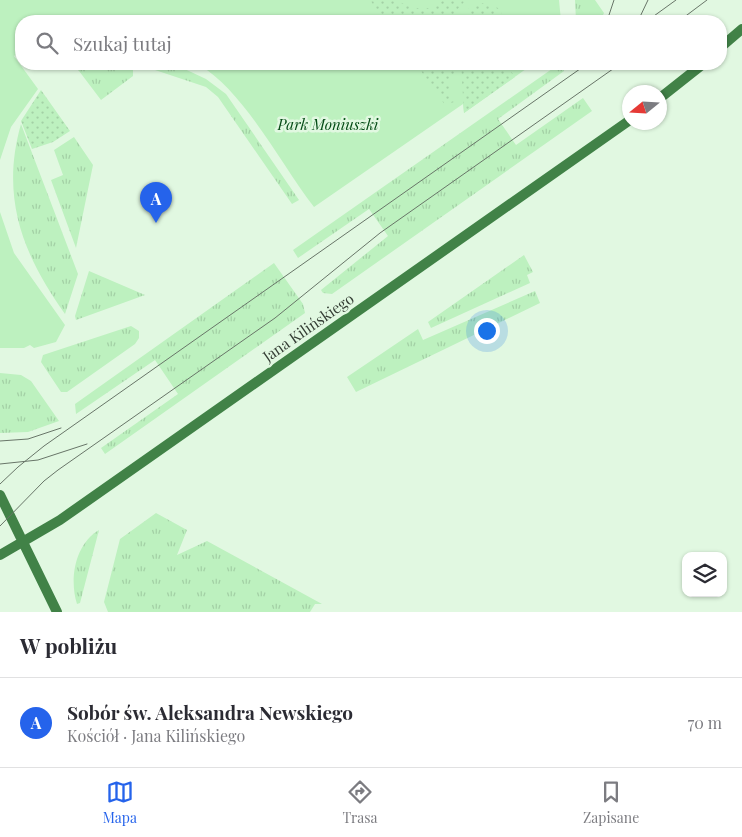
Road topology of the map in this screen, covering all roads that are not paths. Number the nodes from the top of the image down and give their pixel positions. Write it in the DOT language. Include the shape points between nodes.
graph roads {
  1 [pos="742,29"];
  2 [pos="727,42"];
  3 [pos="695,70"];
  4 [pos="667,92"];
  5 [pos="622,126"];
  6 [pos="0,495"];
  7 [pos="23,543"];
  8 [pos="0,555"];
  9 [pos="57,612"];
  1 -- 2 [label="street"];
  3 -- 4 [label="street"];
  5 -- 7 [label="street, Jana Kilińskiego"];
  6 -- 7 [label="street"];
  7 -- 8 [label="street, Jana Kilińskiego"];
  7 -- 9 [label="street"];
}
